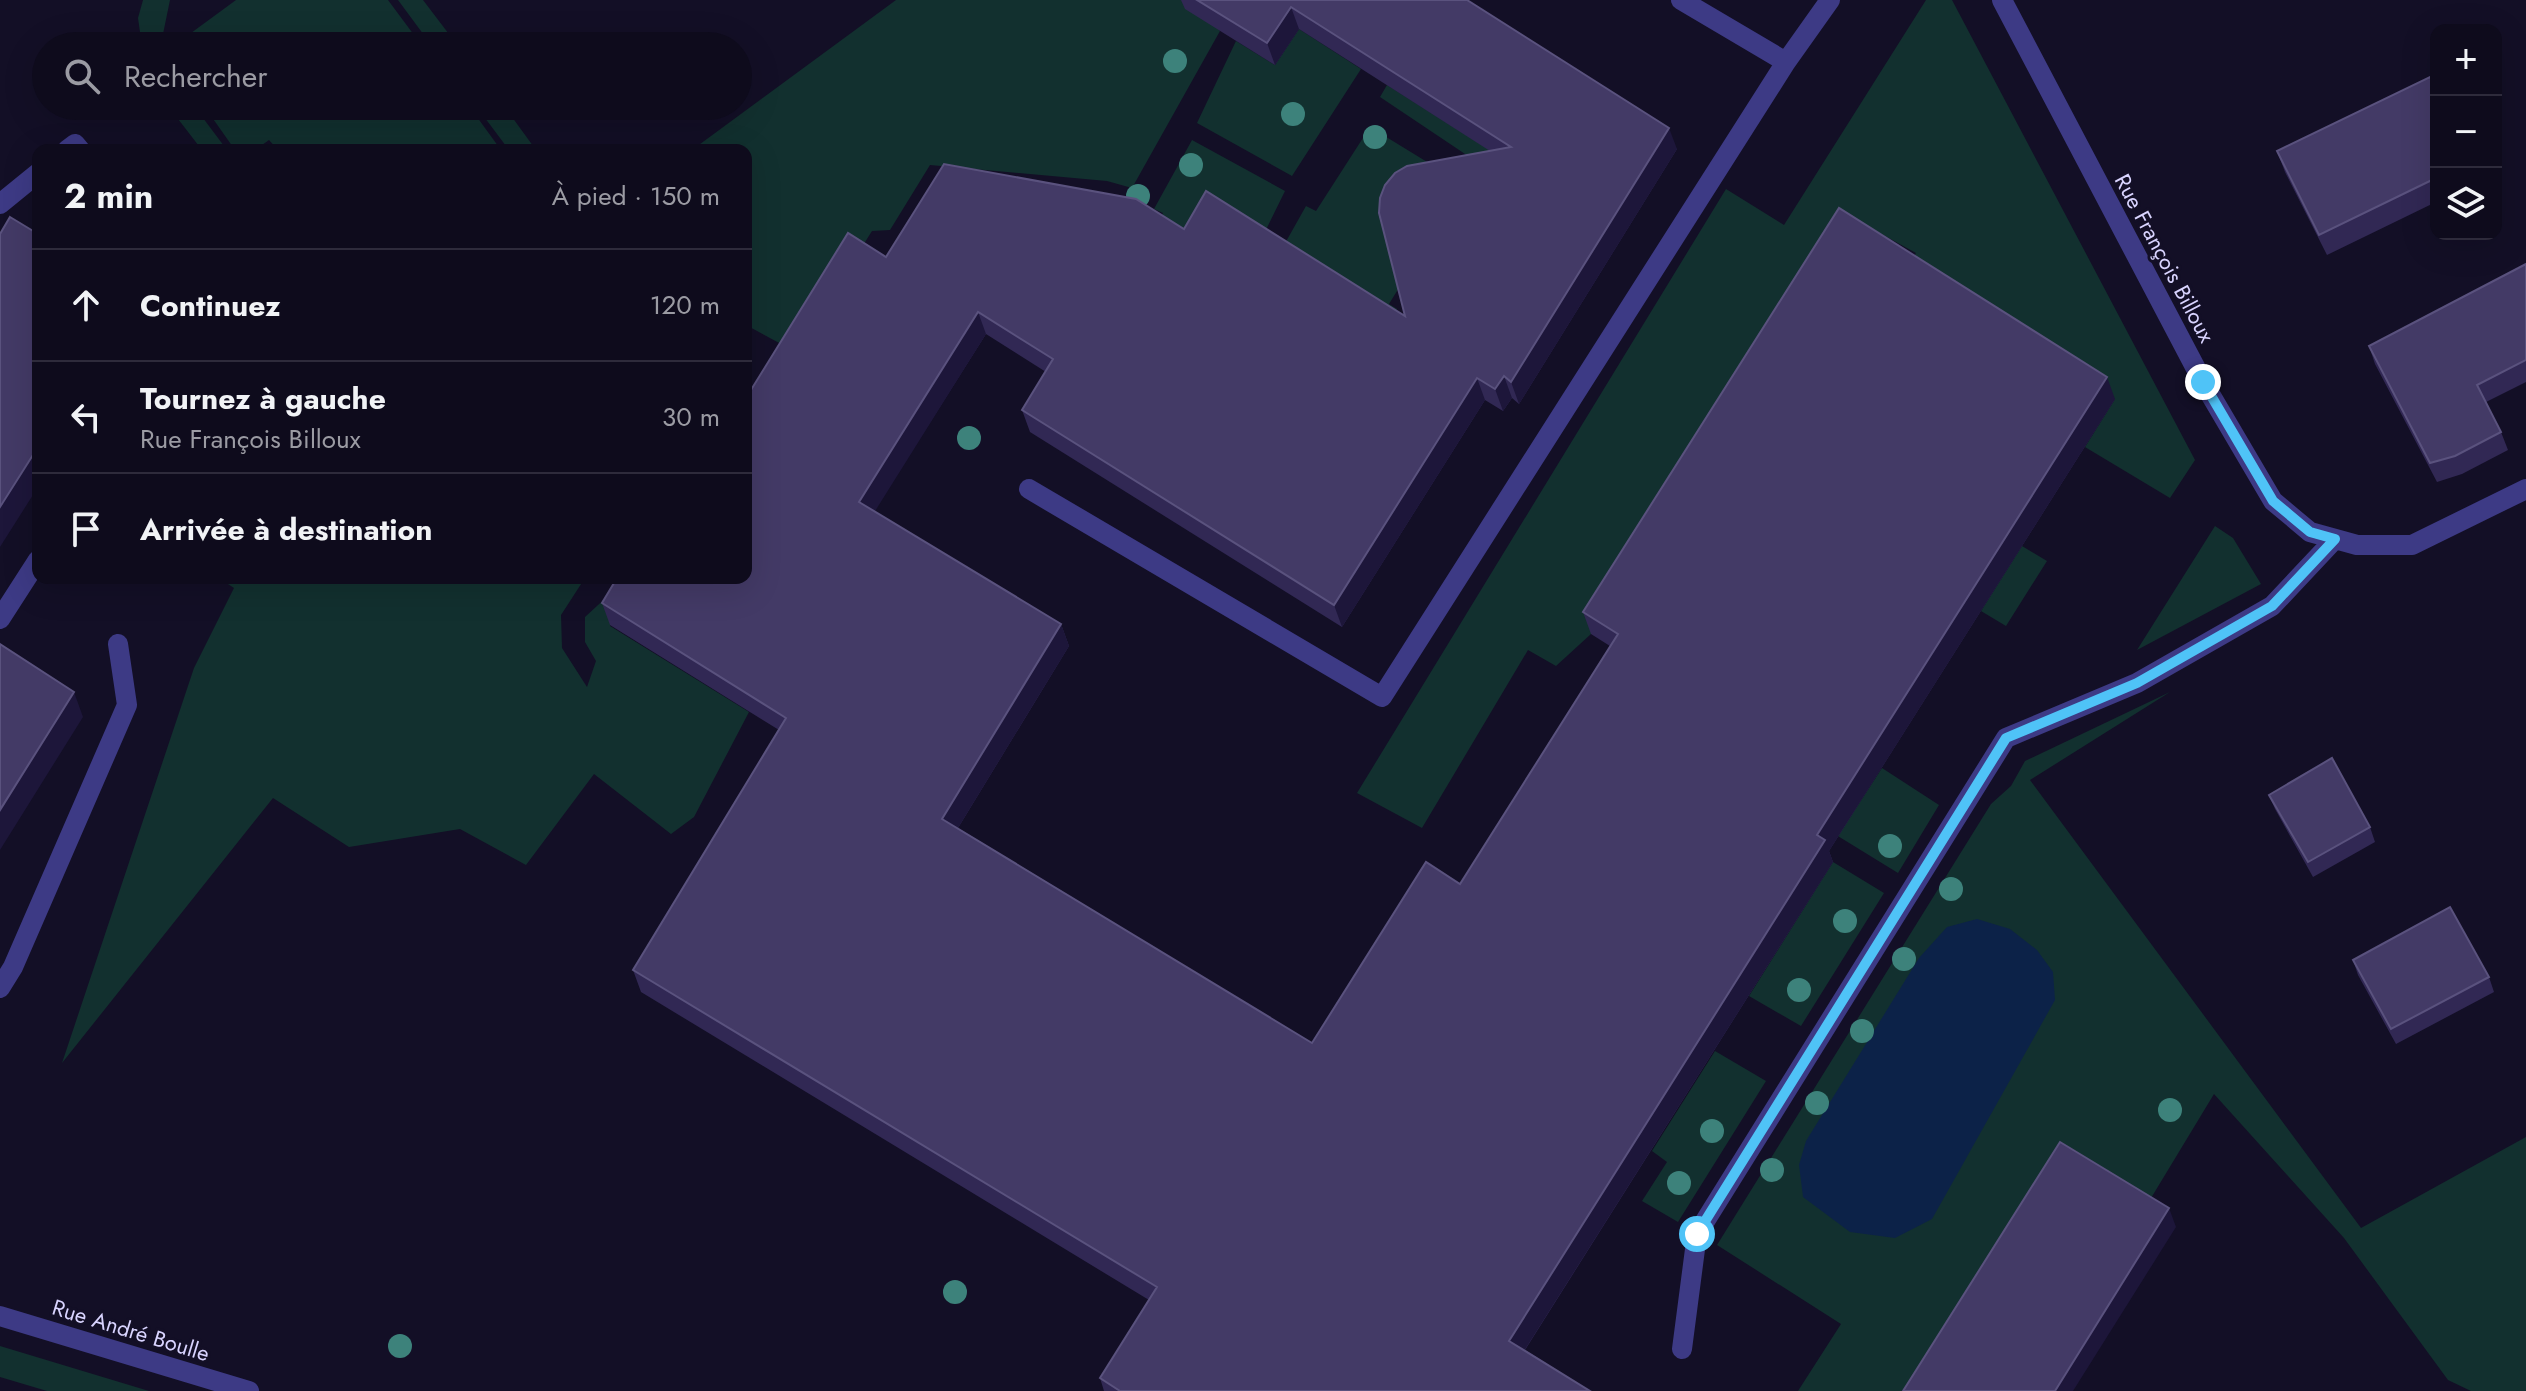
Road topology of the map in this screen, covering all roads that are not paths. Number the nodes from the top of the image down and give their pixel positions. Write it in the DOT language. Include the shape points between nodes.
graph roads {
  1 [pos="1681,0"];
  2 [pos="1830,0"];
  3 [pos="2002,0"];
  4 [pos="1786,62"];
  5 [pos="32,178"];
  6 [pos="0,204"];
  7 [pos="1029,489"];
  8 [pos="2526,489"];
  9 [pos="2335,539"];
  10 [pos="32,569"];
  11 [pos="0,619"];
  12 [pos="118,644"];
  13 [pos="0,988"];
  14 [pos="0,1316"];
  15 [pos="1682,1349"];
  16 [pos="249,1391"];
  1 -- 4 [label="street"];
  2 -- 4 [label="street"];
  3 -- 9 [label="street, Rue François Billoux" via="2203,382 2273,501 2310,532"];
  4 -- 7 [label="street" via="1382,697"];
  5 -- 6 [label="street"];
  8 -- 9 [label="street, Rue François Billoux" via="2412,545 2357,545"];
  9 -- 15 [label="street" via="2272,606 2137,683 2006,738 1697,1234"];
  10 -- 11 [label="street"];
  12 -- 13 [label="street" via="127,705"];
  14 -- 16 [label="street, Rue André Boulle"];
}
